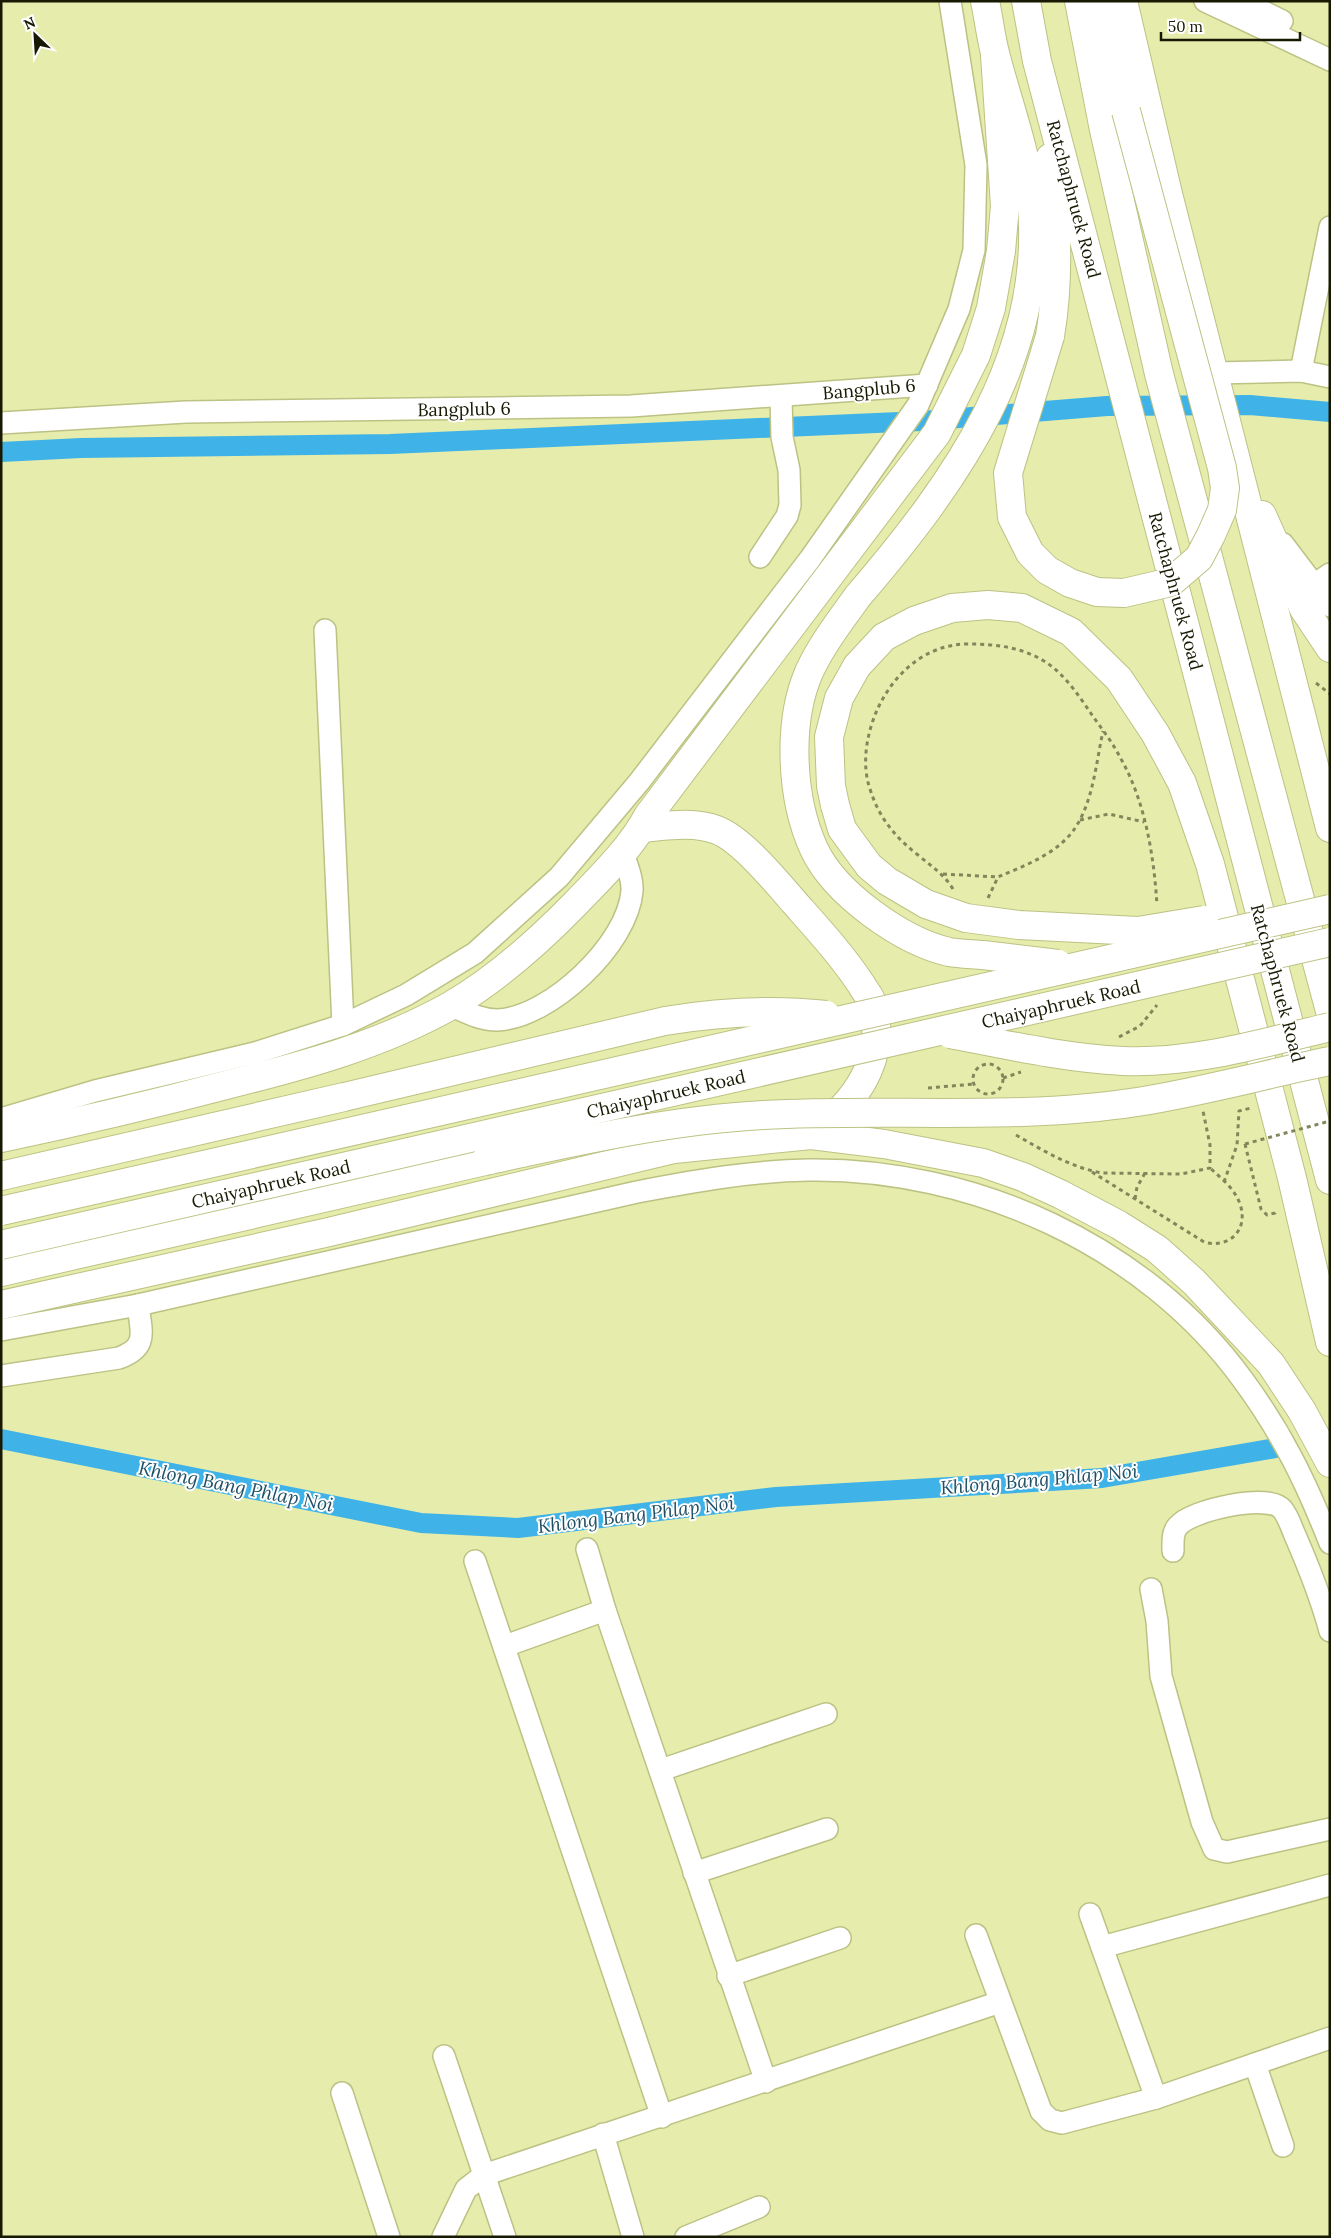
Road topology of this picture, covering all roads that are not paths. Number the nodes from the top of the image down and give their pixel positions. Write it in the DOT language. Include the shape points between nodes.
graph roads {
  1 [pos="950,1"];
  2 [pos="985,1"];
  3 [pos="1026,1"];
  4 [pos="1078,1"];
  5 [pos="1102,1"];
  6 [pos="1124,1"];
  7 [pos="1205,1"];
  8 [pos="1242,1"];
  9 [pos="1330,43"];
  10 [pos="995,55"];
  11 [pos="1330,60"];
  12 [pos="1037,61"];
  13 [pos="1330,227"];
  14 [pos="1301,371"];
  15 [pos="1330,376"];
  16 [pos="1217,384"];
  17 [pos="927,385"];
  18 [pos="781,401"];
  19 [pos="1,423"];
  20 [pos="1240,477"];
  21 [pos="1266,522"];
  22 [pos="760,557"];
  23 [pos="1322,580"];
  24 [pos="1330,606"];
  25 [pos="325,630"];
  26 [pos="1330,648"];
  27 [pos="642,828"];
  28 [pos="1330,828"];
  29 [pos="622,851"];
  30 [pos="1330,896"];
  31 [pos="1330,909"];
  32 [pos="1330,935"];
  33 [pos="1330,942"];
  34 [pos="450,1006"];
  35 [pos="1330,1011"];
  36 [pos="343,1025"];
  37 [pos="1330,1027"];
  38 [pos="1330,1061"];
  39 [pos="1,1119"];
  40 [pos="811,1135"];
  41 [pos="1,1138"];
  42 [pos="1,1176"];
  43 [pos="1330,1180"];
  44 [pos="1,1211"];
  45 [pos="1,1245"];
  46 [pos="1,1272"];
  47 [pos="1,1305"];
  48 [pos="138,1305"];
  49 [pos="1,1330"];
  50 [pos="1330,1342"];
  51 [pos="1,1376"];
  52 [pos="1330,1462"];
  53 [pos="1330,1543"];
  54 [pos="587,1549"];
  55 [pos="1172,1551"];
  56 [pos="475,1561"];
  57 [pos="1151,1589"];
  58 [pos="605,1610"];
  59 [pos="1330,1631"];
  60 [pos="505,1646"];
  61 [pos="826,1714"];
  62 [pos="661,1770"];
  63 [pos="827,1829"];
  64 [pos="1330,1829"];
  65 [pos="694,1873"];
  66 [pos="1330,1885"];
  67 [pos="1090,1914"];
  68 [pos="976,1935"];
  69 [pos="840,1938"];
  70 [pos="1102,1947"];
  71 [pos="728,1976"];
  72 [pos="1000,2002"];
  73 [pos="1330,2038"];
  74 [pos="444,2056"];
  75 [pos="1255,2064"];
  76 [pos="766,2082"];
  77 [pos="342,2093"];
  78 [pos="1156,2098"];
  79 [pos="662,2117"];
  80 [pos="603,2134"];
  81 [pos="1283,2146"];
  82 [pos="484,2175"];
  83 [pos="760,2207"];
  84 [pos="389,2237"];
  85 [pos="444,2237"];
  86 [pos="504,2237"];
  87 [pos="633,2237"];
  88 [pos="686,2237"];
  1 -- 17 [label="street" via="976,165 974,250 958,308"];
  2 -- 10 [label="main road"];
  3 -- 12 [label="main road, Ratchaphruek Road"];
  4 -- 35 [label="main road" via="1160,374"];
  5 -- 12 [label="main road, bridge" via="1126,111 1224,488 1222,510 1199,558 1171,582 1124,593 1097,592 1070,584 1047,570 1030,553 1012,517 1008,473 1050,336 1056,283 1053,186"];
  6 -- 16 [label="main road"];
  7 -- 11 [label="street"];
  8 -- 9 [label="street"];
  10 -- 27 [label="main road" via="1005,189 1001,251 991,308 976,355 937,433"];
  10 -- 32 [label="main road, bridge" via="1018,133 1031,196 1033,238 1028,291 1019,334 1005,379 967,453 829,636 809,674 796,722 793,761 800,807 814,850 832,877 856,900 914,939 949,952 1062,964 1234,955"];
  12 -- 43 [label="main road, Ratchaphruek Road"];
  13 -- 14 [label="street"];
  14 -- 15 [label="street"];
  14 -- 16 [label="street"];
  16 -- 20 [label="main road"];
  17 -- 18 [label="street, Bangplub 6"];
  17 -- 36 [label="street" via="918,405 810,559 638,782 558,878 475,954 406,995"];
  18 -- 19 [label="street, Bangplub 6" via="186,412"];
  18 -- 22 [label="street" via="790,505 787,516"];
  20 -- 21 [label="main road"];
  20 -- 28 [label="main road"];
  21 -- 23 [label="street"];
  21 -- 26 [label="main road" via="1304,609"];
  23 -- 24 [label="street"];
  25 -- 36 [label="street"];
  27 -- 29 [label="main road"];
  27 -- 40 [label="main road" via="702,826 718,830 730,838 767,871 843,958 872,1002 878,1034 866,1077 833,1118"];
  29 -- 34 [label="main road" via="542,938 498,974"];
  29 -- 34 [label="street" via="631,877 628,912 614,940 573,984 526,1014 498,1020 480,1018"];
  30 -- 50 [label="main road, bridge" via="1267,910 1138,931 1019,925 966,918 926,904 869,866 842,829 831,786 829,737 839,698 857,666 884,637 914,621 952,608 988,605 1022,608 1071,632 1118,679 1155,733 1182,783 1210,864 1292,1178"];
  31 -- 44 [label="main road, Chaiyaphruek Road, bridge"];
  33 -- 45 [label="main road, Chaiyaphruek Road, bridge"];
  34 -- 41 [label="main road" via="402,1030 325,1060 124,1112"];
  36 -- 39 [label="street" via="255,1052 95,1091"];
  37 -- 42 [label="main road, bridge" via="1201,1056 1124,1061 1072,1057 892,1023 764,1011 717,1013 665,1021"];
  38 -- 46 [label="main road, bridge" via="1137,1102 1003,1111 763,1115 592,1138"];
  40 -- 47 [label="main road" via="674,1149 329,1232"];
  40 -- 52 [label="main road" via="884,1144 982,1163 1024,1177 1119,1225 1157,1249 1194,1282 1271,1364"];
  48 -- 49 [label="street"];
  48 -- 51 [label="street" via="142,1340 139,1348 129,1354"];
  48 -- 53 [label="street" via="702,1180 809,1170 885,1175 934,1183 994,1200 1042,1220 1108,1254 1166,1298 1201,1331 1258,1401 1295,1460"];
  54 -- 58 [label="street"];
  55 -- 59 [label="street" via="1174,1530 1196,1514 1240,1504 1278,1506 1302,1551"];
  56 -- 60 [label="street"];
  57 -- 64 [label="street" via="1161,1676 1202,1822 1214,1849 1227,1852"];
  58 -- 60 [label="street"];
  58 -- 62 [label="street"];
  60 -- 79 [label="street"];
  61 -- 62 [label="street"];
  62 -- 65 [label="street"];
  63 -- 65 [label="street"];
  65 -- 71 [label="street"];
  66 -- 70 [label="street"];
  67 -- 70 [label="street"];
  68 -- 72 [label="street"];
  69 -- 71 [label="street"];
  70 -- 78 [label="street"];
  71 -- 76 [label="street"];
  72 -- 76 [label="street"];
  72 -- 78 [label="street" via="1042,2111 1050,2120 1062,2122"];
  73 -- 75 [label="street"];
  74 -- 82 [label="street"];
  75 -- 78 [label="street"];
  75 -- 81 [label="street"];
  76 -- 79 [label="street"];
  77 -- 84 [label="street"];
  79 -- 80 [label="street"];
  80 -- 82 [label="street"];
  80 -- 87 [label="street"];
  82 -- 85 [label="street" via="466,2188"];
  82 -- 86 [label="street"];
  83 -- 88 [label="street"];
}
